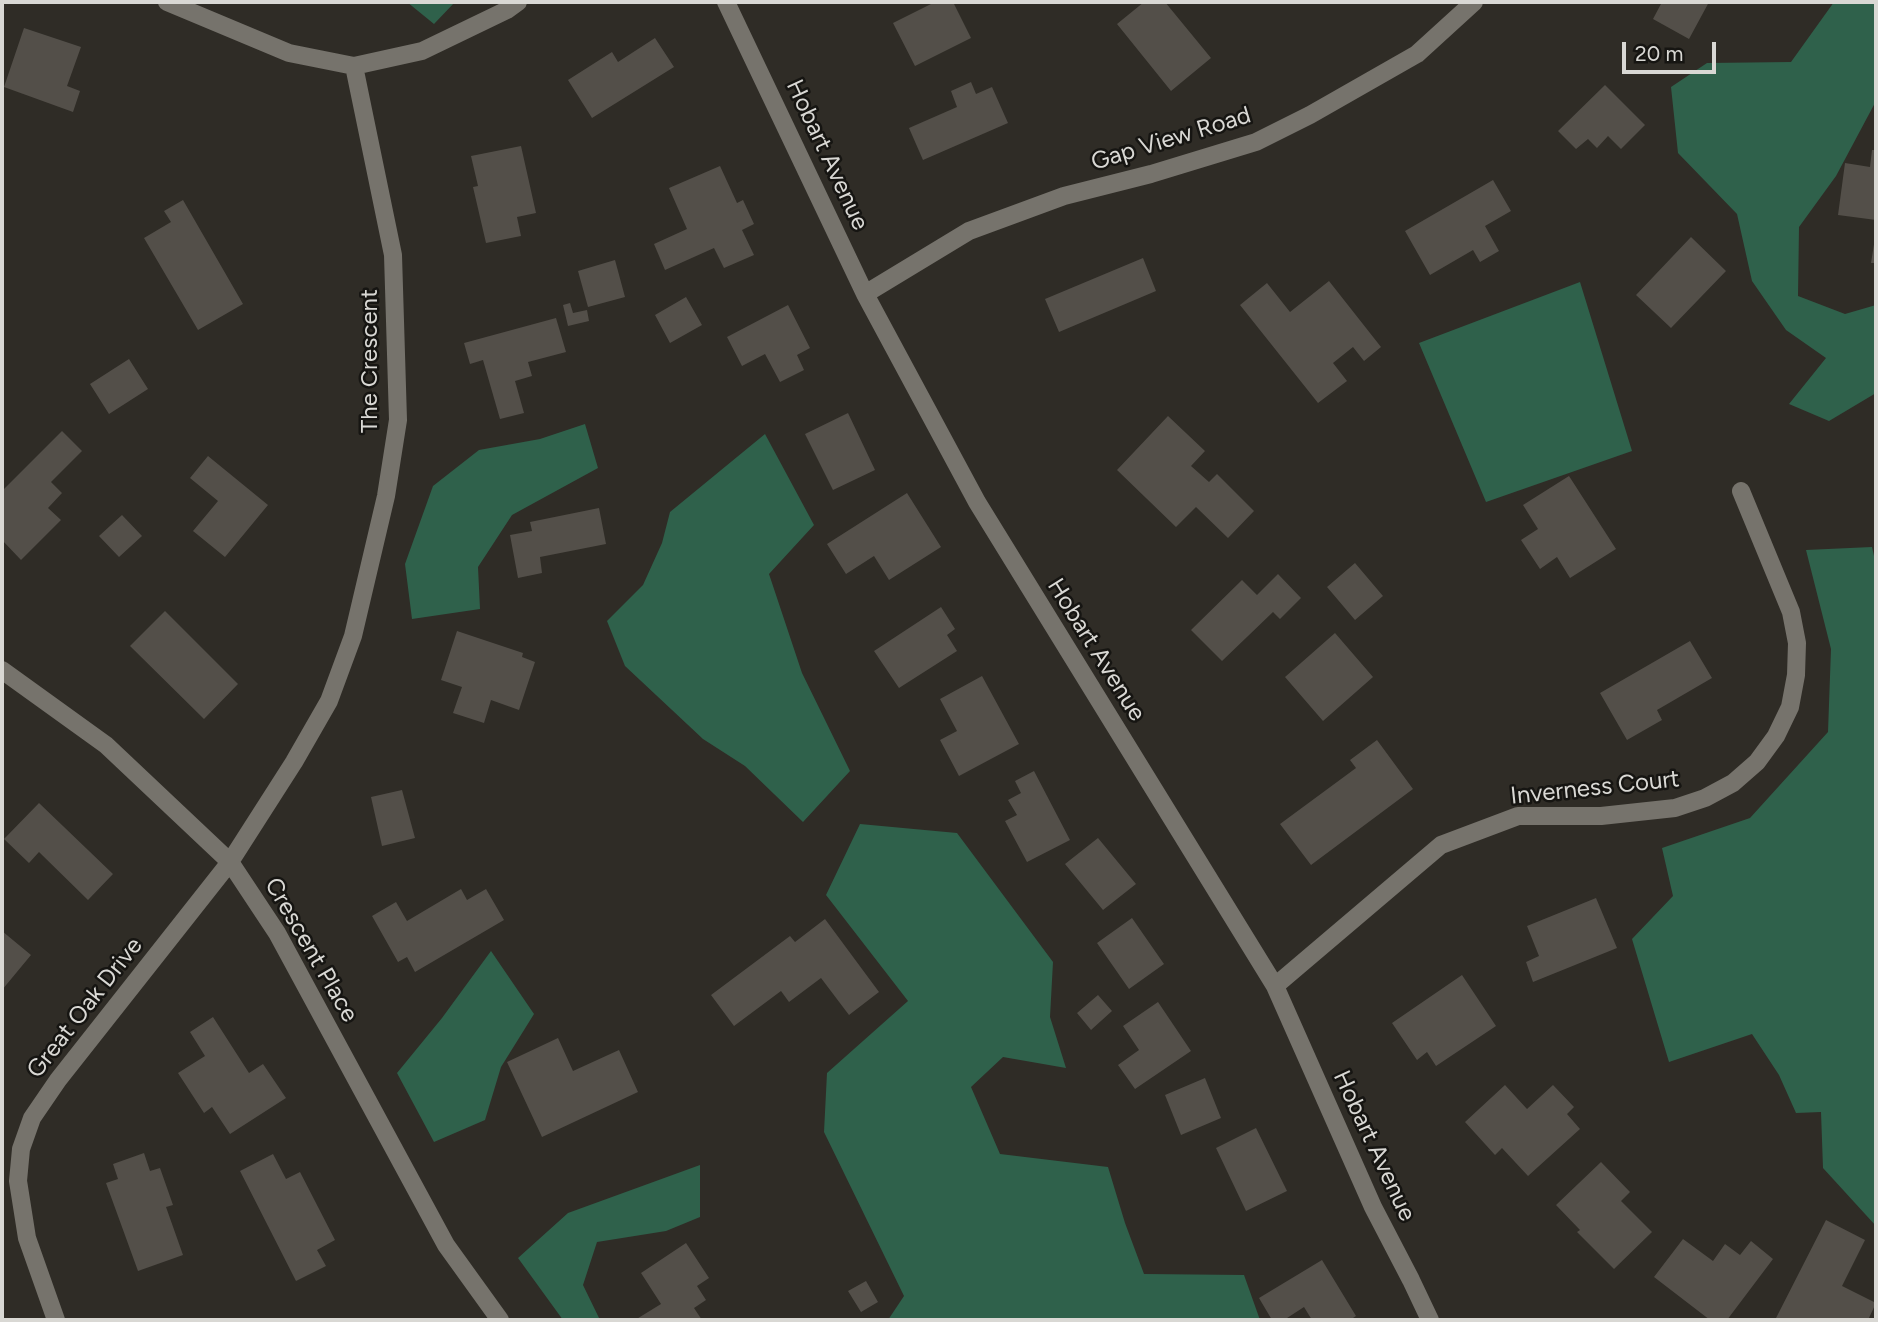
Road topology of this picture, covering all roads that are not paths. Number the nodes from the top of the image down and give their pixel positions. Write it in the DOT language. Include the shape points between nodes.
graph roads {
  1 [pos="167,2"];
  2 [pos="518,2"];
  3 [pos="726,2"];
  4 [pos="1474,2"];
  5 [pos="354,66"];
  6 [pos="865,294"];
  7 [pos="1741,491"];
  8 [pos="2,670"];
  9 [pos="230,862"];
  10 [pos="1275,986"];
  11 [pos="56,1320"];
  12 [pos="500,1320"];
  13 [pos="1430,1320"];
  1 -- 5 [label="street" via="289,53"];
  2 -- 5 [label="street" via="422,51"];
  3 -- 6 [label="street, Hobart Avenue"];
  4 -- 6 [label="street, Gap View Road" via="1417,54 1256,142 1064,196 969,231"];
  5 -- 9 [label="street, The Crescent" via="393,255 398,420 386,496 353,636 329,701"];
  6 -- 10 [label="street, Hobart Avenue" via="977,502"];
  7 -- 10 [label="street, Inverness Court" via="1791,612 1797,643 1790,707 1757,762 1733,783 1675,808 1601,816 1518,816 1441,845"];
  8 -- 9 [label="street, Crescent Place" via="106,745"];
  9 -- 11 [label="street, Great Oak Drive" via="32,1118 21,1149 18,1181 27,1238"];
  9 -- 12 [label="street, Crescent Place" via="277,933 446,1245"];
  10 -- 13 [label="street, Hobart Avenue" via="1373,1207"];
}
